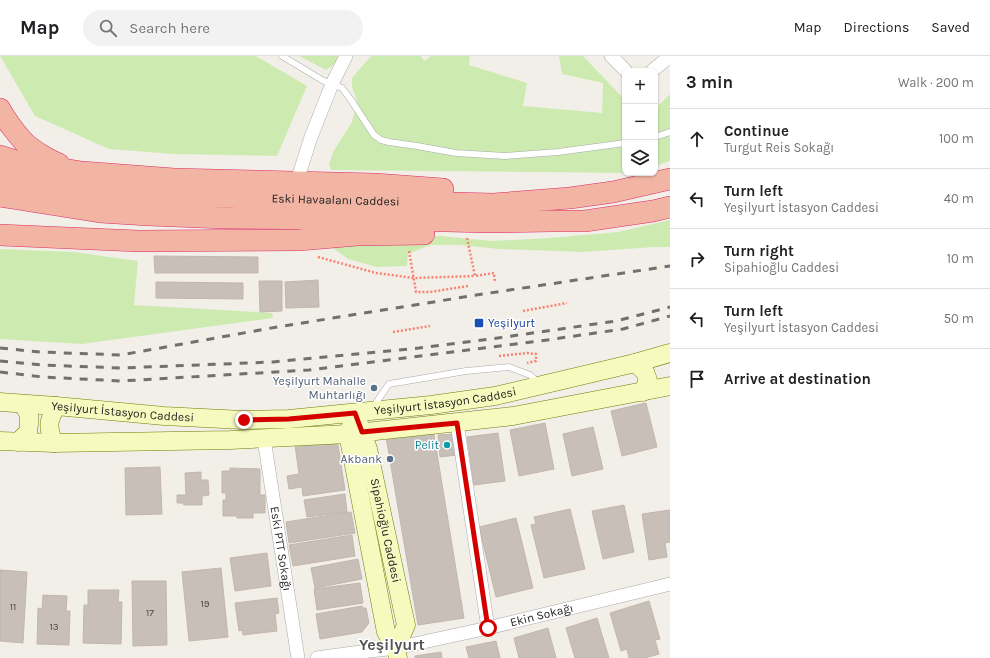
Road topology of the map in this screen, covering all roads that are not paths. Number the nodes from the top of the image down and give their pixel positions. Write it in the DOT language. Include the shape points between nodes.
graph roads {
  1 [pos="282,56"];
  2 [pos="346,56"];
  3 [pos="611,56"];
  4 [pos="670,56"];
  5 [pos="623,68"];
  6 [pos="656,68"];
  7 [pos="332,84"];
  8 [pos="0,109"];
  9 [pos="670,132"];
  10 [pos="658,135"];
  11 [pos="622,143"];
  12 [pos="0,156"];
  13 [pos="82,172"];
  14 [pos="0,177"];
  15 [pos="670,179"];
  16 [pos="297,181"];
  17 [pos="0,196"];
  18 [pos="570,198"];
  19 [pos="670,207"];
  20 [pos="585,221"];
  21 [pos="0,235"];
  22 [pos="670,353"];
  23 [pos="635,363"];
  24 [pos="541,385"];
  25 [pos="670,386"];
  26 [pos="642,392"];
  27 [pos="0,402"];
  28 [pos="23,404"];
  29 [pos="56,406"];
  30 [pos="363,412"];
  31 [pos="457,423"];
  32 [pos="355,433"];
  33 [pos="264,439"];
  34 [pos="0,441"];
  35 [pos="18,442"];
  36 [pos="54,443"];
  37 [pos="670,584"];
  38 [pos="488,628"];
  39 [pos="397,653"];
  40 [pos="298,658"];
  41 [pos="317,658"];
  1 -- 7 [label="lane"];
  2 -- 7 [label="street"];
  3 -- 5 [label="street"];
  4 -- 6 [label="street"];
  7 -- 11 [label="lane" via="342,88 352,100 374,135 389,142 456,153 505,156"];
  7 -- 16 [label="street"];
  8 -- 13 [label="highway" via="27,145 50,161"];
  9 -- 10 [label="lane"];
  12 -- 13 [label="highway" via="19,162"];
  13 -- 16 [label="highway" via="174,179"];
  14 -- 18 [label="highway, Eski Havaalanı Caddesi" via="100,193 152,196 493,204"];
  15 -- 18 [label="highway, Eski Havaalanı Caddesi" via="613,192"];
  16 -- 18 [label="highway" via="532,192"];
  17 -- 20 [label="highway, Eski Havaalanı Caddesi" via="100,212 225,218"];
  19 -- 20 [label="highway, Eski Havaalanı Caddesi"];
  20 -- 21 [label="highway" via="540,232 357,235 299,240 138,241"];
  22 -- 23 [label="main road, Yeşilyurt İstasyon Caddesi"];
  23 -- 24 [label="main road, Yeşilyurt İstasyon Caddesi"];
  23 -- 26 [label="main road" via="645,372 648,380"];
  24 -- 30 [label="main road, Yeşilyurt İstasyon Caddesi" via="495,396"];
  24 -- 30 [label="lane" via="530,375 509,367 466,371 389,384"];
  25 -- 26 [label="main road, Yeşilyurt İstasyon Caddesi"];
  26 -- 31 [label="main road, Yeşilyurt İstasyon Caddesi" via="513,416"];
  27 -- 28 [label="main road, Yeşilyurt İstasyon Caddesi"];
  28 -- 29 [label="main road, Yeşilyurt İstasyon Caddesi"];
  28 -- 35 [label="main road" via="29,415 28,432"];
  29 -- 30 [label="main road, Yeşilyurt İstasyon Caddesi" via="244,420 289,419"];
  29 -- 36 [label="main road" via="49,424 49,432"];
  30 -- 32 [label="main road"];
  31 -- 32 [label="main road, Yeşilyurt İstasyon Caddesi"];
  31 -- 38 [label="street"];
  32 -- 33 [label="main road, Yeşilyurt İstasyon Caddesi"];
  32 -- 39 [label="main road, Sipahioğlu Caddesi" via="368,449 406,625"];
  33 -- 36 [label="main road, Yeşilyurt İstasyon Caddesi"];
  33 -- 40 [label="street, Eski PTT Sokağı"];
  34 -- 35 [label="main road, Yeşilyurt İstasyon Caddesi"];
  35 -- 36 [label="main road, Yeşilyurt İstasyon Caddesi"];
  37 -- 38 [label="street, Ekin Sokağı"];
  38 -- 39 [label="street, Ekin Sokağı"];
  39 -- 41 [label="street, Ekin Sokağı" via="353,653"];
}
